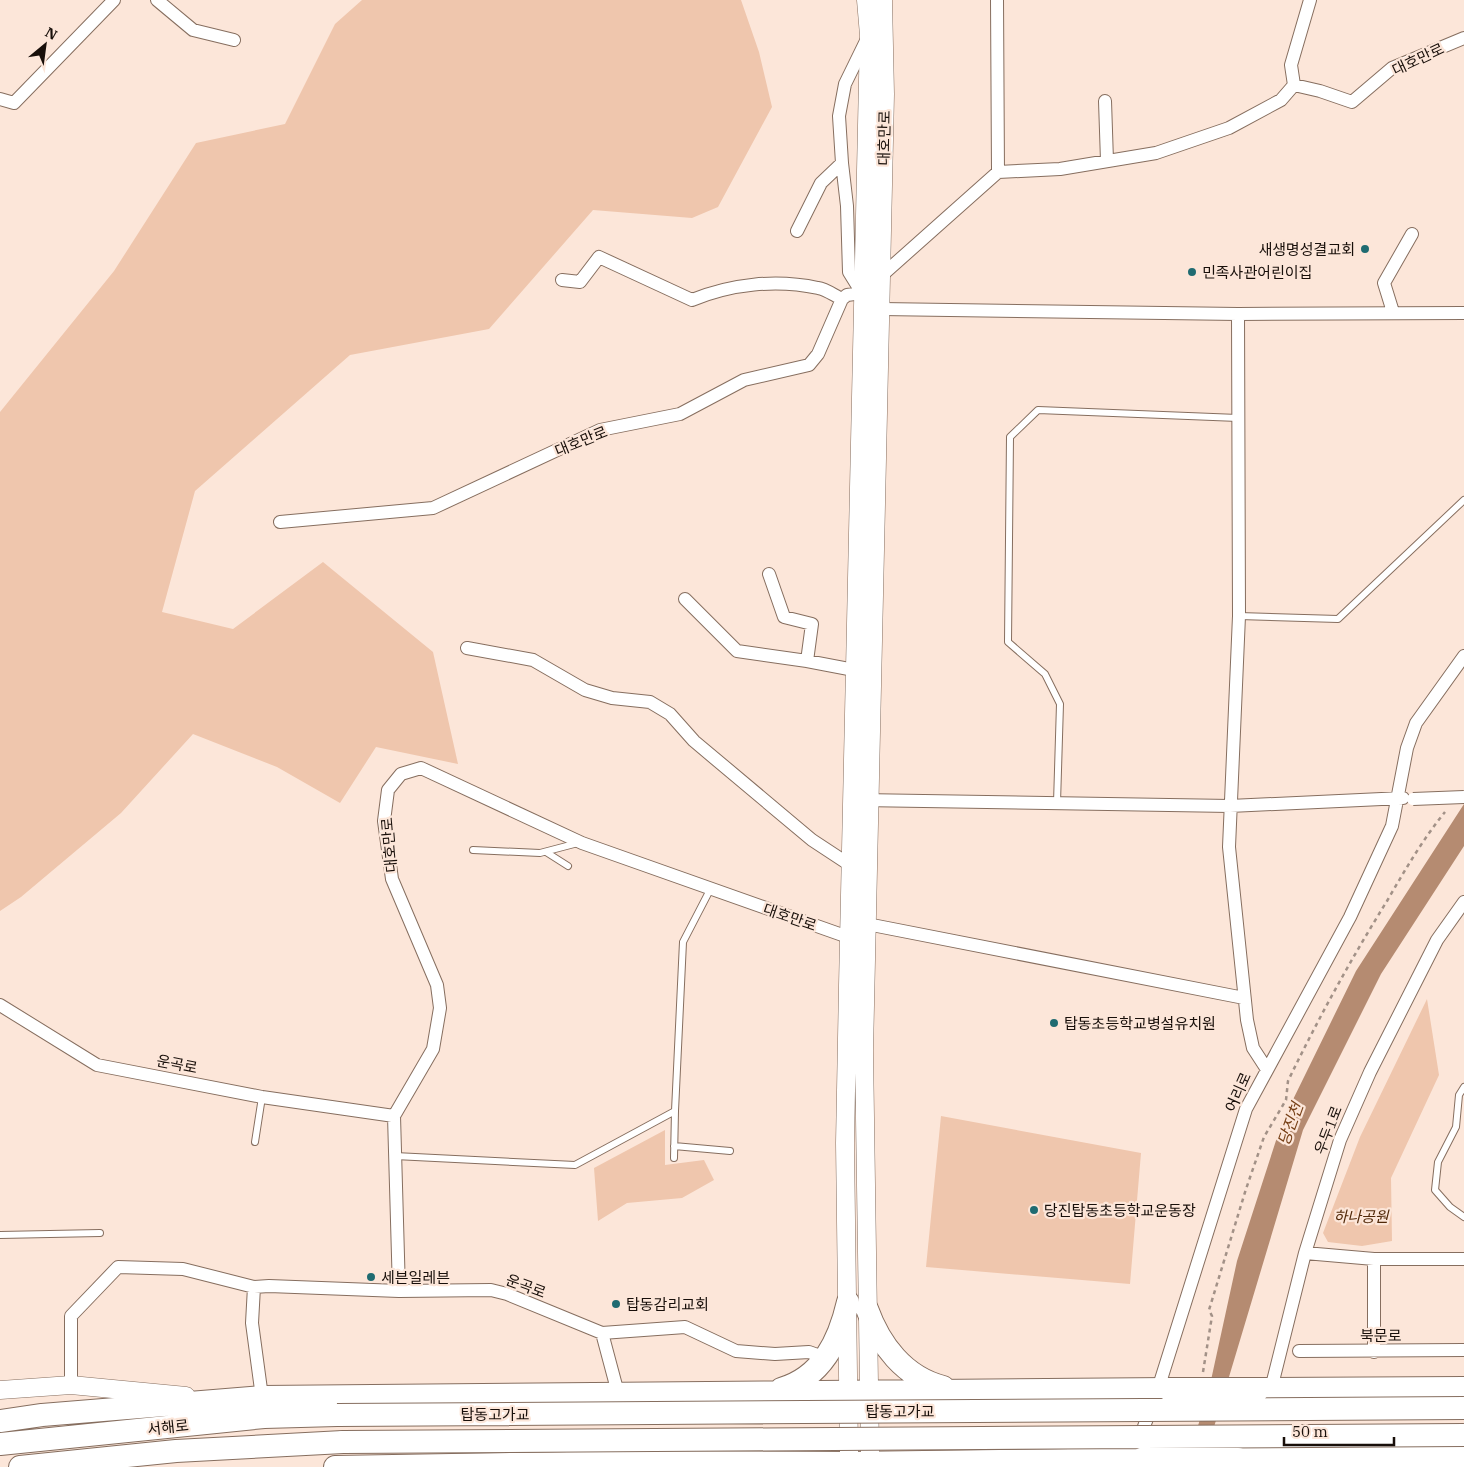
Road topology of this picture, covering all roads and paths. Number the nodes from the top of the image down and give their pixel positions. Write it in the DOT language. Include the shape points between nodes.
graph roads {
  1 [pos="114,0"];
  2 [pos="157,0"];
  3 [pos="866,0"];
  4 [pos="883,0"];
  5 [pos="997,0"];
  6 [pos="1310,0"];
  7 [pos="869,35"];
  8 [pos="1464,38"];
  9 [pos="234,40"];
  10 [pos="1294,85"];
  11 [pos="0,99"];
  12 [pos="1105,101"];
  13 [pos="1107,161"];
  14 [pos="842,163"];
  15 [pos="998,172"];
  16 [pos="797,231"];
  17 [pos="1412,234"];
  18 [pos="881,276"];
  19 [pos="562,280"];
  20 [pos="850,296"];
  21 [pos="881,310"];
  22 [pos="1393,312"];
  23 [pos="1464,313"];
  24 [pos="1238,314"];
  25 [pos="1238,418"];
  26 [pos="1464,500"];
  27 [pos="280,522"];
  28 [pos="769,574"];
  29 [pos="685,599"];
  30 [pos="1239,616"];
  31 [pos="467,648"];
  32 [pos="1464,656"];
  33 [pos="807,661"];
  34 [pos="854,670"];
  35 [pos="1397,797"];
  36 [pos="1464,797"];
  37 [pos="851,799"];
  38 [pos="870,800"];
  39 [pos="1057,803"];
  40 [pos="1230,806"];
  41 [pos="1448,808"];
  42 [pos="580,842"];
  43 [pos="473,850"];
  44 [pos="546,852"];
  45 [pos="850,865"];
  46 [pos="568,866"];
  47 [pos="711,888"];
  48 [pos="1464,902"];
  49 [pos="867,924"];
  50 [pos="848,937"];
  51 [pos="1244,998"];
  52 [pos="0,1005"];
  53 [pos="1266,1068"];
  54 [pos="1464,1087"];
  55 [pos="262,1097"];
  56 [pos="675,1111"];
  57 [pos="394,1116"];
  58 [pos="255,1142"];
  59 [pos="674,1146"];
  60 [pos="730,1151"];
  61 [pos="395,1156"];
  62 [pos="674,1158"];
  63 [pos="1464,1217"];
  64 [pos="100,1233"];
  65 [pos="0,1235"];
  66 [pos="1305,1253"];
  67 [pos="1374,1259"];
  68 [pos="1464,1259"];
  69 [pos="254,1287"];
  70 [pos="399,1291"];
  71 [pos="858,1305"];
  72 [pos="602,1333"];
  73 [pos="1464,1350"];
  74 [pos="1299,1351"];
  75 [pos="1374,1352"];
  76 [pos="826,1358"];
  77 [pos="1201,1381"];
  78 [pos="71,1385"];
  79 [pos="1464,1388"];
  80 [pos="1163,1389"];
  81 [pos="1265,1389"];
  82 [pos="0,1390"];
  83 [pos="958,1390"];
  84 [pos="859,1391"];
  85 [pos="758,1392"];
  86 [pos="618,1393"];
  87 [pos="262,1397"];
  88 [pos="226,1400"];
  89 [pos="1464,1408"];
  90 [pos="337,1415"];
  91 [pos="0,1421"];
  92 [pos="1464,1435"];
  93 [pos="343,1442"];
  94 [pos="0,1444"];
  95 [pos="1464,1457"];
  96 [pos="950,1461"];
  97 [pos="1242,1461"];
  98 [pos="1135,1462"];
  99 [pos="628,1464"];
  100 [pos="782,1465"];
  101 [pos="859,1465"];
  102 [pos="20,1467"];
  103 [pos="335,1467"];
  104 [pos="928,1467"];
  1 -- 11 [label="street" via="14,103"];
  2 -- 9 [label="street" via="193,30"];
  3 -- 7 [label="main road, 대호만로"];
  4 -- 18 [label="main road, 대호만로" via="885,94"];
  5 -- 15 [label="street"];
  6 -- 10 [label="street" via="1290,65"];
  7 -- 14 [label="street" via="845,84 839,116"];
  7 -- 20 [label="main road, 대호만로"];
  8 -- 10 [label="street, 대호만로" via="1392,68 1352,102 1320,90"];
  10 -- 13 [label="street" via="1281,100 1229,128 1156,153"];
  12 -- 13 [label="street"];
  13 -- 15 [label="street" via="1060,169"];
  14 -- 16 [label="street" via="821,183"];
  14 -- 20 [label="street"];
  15 -- 18 [label="street, 대호만로"];
  17 -- 22 [label="street" via="1384,282"];
  18 -- 20 [label="street, 대호만로"];
  18 -- 21 [label="main road, 대호만로"];
  19 -- 20 [label="street" via="580,282 599,257 692,300 762,282 819,288"];
  20 -- 27 [label="street, 대호만로" via="809,365 744,380 680,414 600,430 433,508"];
  20 -- 34 [label="main road"];
  21 -- 24 [label="street"];
  21 -- 38 [label="main road, 대호만로"];
  22 -- 23 [label="street"];
  22 -- 24 [label="street"];
  24 -- 25 [label="street"];
  25 -- 30 [label="street"];
  25 -- 39 [label="lane" via="1038,410 1010,437 1008,642 1045,674 1060,704"];
  26 -- 30 [label="lane" via="1338,619"];
  28 -- 33 [label="street" via="784,617 812,624"];
  29 -- 33 [label="street" via="737,651"];
  30 -- 40 [label="street"];
  31 -- 45 [label="street" via="533,660 585,690 612,698 650,702 670,714 694,741 812,840"];
  32 -- 35 [label="street, 어리로" via="1416,723"];
  33 -- 34 [label="street"];
  34 -- 37 [label="main road"];
  35 -- 36 [label="street, bridge"];
  35 -- 40 [label="street"];
  35 -- 53 [label="street, 어리로" via="1392,826 1354,908"];
  37 -- 38 [label="street"];
  37 -- 45 [label="main road"];
  38 -- 39 [label="street"];
  38 -- 49 [label="main road, 대호만로"];
  39 -- 40 [label="street"];
  40 -- 51 [label="street" via="1230,847"];
  41 -- 77 [label="path" via="1417,851 1364,938 1288,1081 1286,1100 1264,1137 1246,1189 1209,1310 1212,1316"];
  42 -- 44 [label="lane"];
  42 -- 47 [label="street, 대호만로"];
  42 -- 57 [label="street, 대호만로" via="421,768 401,774 388,790 384,822 392,879 437,985 440,1008 432,1049"];
  43 -- 44 [label="lane"];
  44 -- 46 [label="lane"];
  45 -- 50 [label="main road"];
  47 -- 50 [label="street, 대호만로"];
  47 -- 56 [label="lane" via="683,942"];
  48 -- 66 [label="street, 우두1로" via="1437,940 1370,1072 1340,1140"];
  49 -- 51 [label="street"];
  49 -- 71 [label="main road, 대호만로"];
  50 -- 71 [label="main road" via="845,1143"];
  51 -- 53 [label="street" via="1253,1048"];
  52 -- 55 [label="street, 운곡로" via="97,1065"];
  53 -- 80 [label="street, 어리로" via="1246,1109"];
  54 -- 63 [label="lane" via="1459,1095 1456,1127 1438,1162 1435,1190"];
  55 -- 57 [label="street, 운곡로"];
  55 -- 58 [label="lane"];
  56 -- 59 [label="lane"];
  56 -- 61 [label="lane" via="575,1165"];
  57 -- 61 [label="street"];
  59 -- 60 [label="lane"];
  59 -- 62 [label="lane"];
  61 -- 70 [label="street"];
  64 -- 65 [label="lane"];
  66 -- 67 [label="street"];
  66 -- 81 [label="street, 우두1로"];
  67 -- 68 [label="street"];
  67 -- 75 [label="street"];
  69 -- 70 [label="street, 운곡로"];
  69 -- 78 [label="street, 운곡로" via="183,1269 118,1267 71,1316"];
  69 -- 87 [label="street" via="252,1323"];
  70 -- 72 [label="street, 운곡로" via="491,1290"];
  71 -- 76 [label="highway"];
  71 -- 83 [label="highway" via="904,1367 933,1384"];
  71 -- 84 [label="main road"];
  72 -- 76 [label="street, 운곡로" via="685,1327 736,1351 809,1352"];
  72 -- 86 [label="street"];
  73 -- 75 [label="street, 북문로"];
  74 -- 75 [label="street, 북문로"];
  76 -- 85 [label="highway" via="798,1382"];
  78 -- 82 [label="main road"];
  78 -- 88 [label="main road"];
  79 -- 81 [label="highway"];
  80 -- 81 [label="highway, bridge"];
  80 -- 83 [label="highway"];
  80 -- 98 [label="street, 어리로" via="1148,1418"];
  83 -- 84 [label="highway"];
  84 -- 85 [label="highway"];
  84 -- 101 [label="main road"];
  85 -- 86 [label="highway"];
  86 -- 87 [label="highway"];
  87 -- 88 [label="highway"];
  88 -- 91 [label="highway"];
  89 -- 90 [label="highway, 탑동고가교, bridge"];
  90 -- 94 [label="highway, 서해로" via="264,1418"];
  92 -- 93 [label="highway, 탑동고가교, bridge"];
  93 -- 102 [label="highway, 서해로" via="176,1451"];
  95 -- 97 [label="highway"];
  96 -- 98 [label="highway"];
  96 -- 101 [label="highway"];
  96 -- 104 [label="highway"];
  97 -- 98 [label="highway, bridge"];
  99 -- 100 [label="highway"];
  99 -- 103 [label="highway"];
  100 -- 101 [label="highway"];
}
